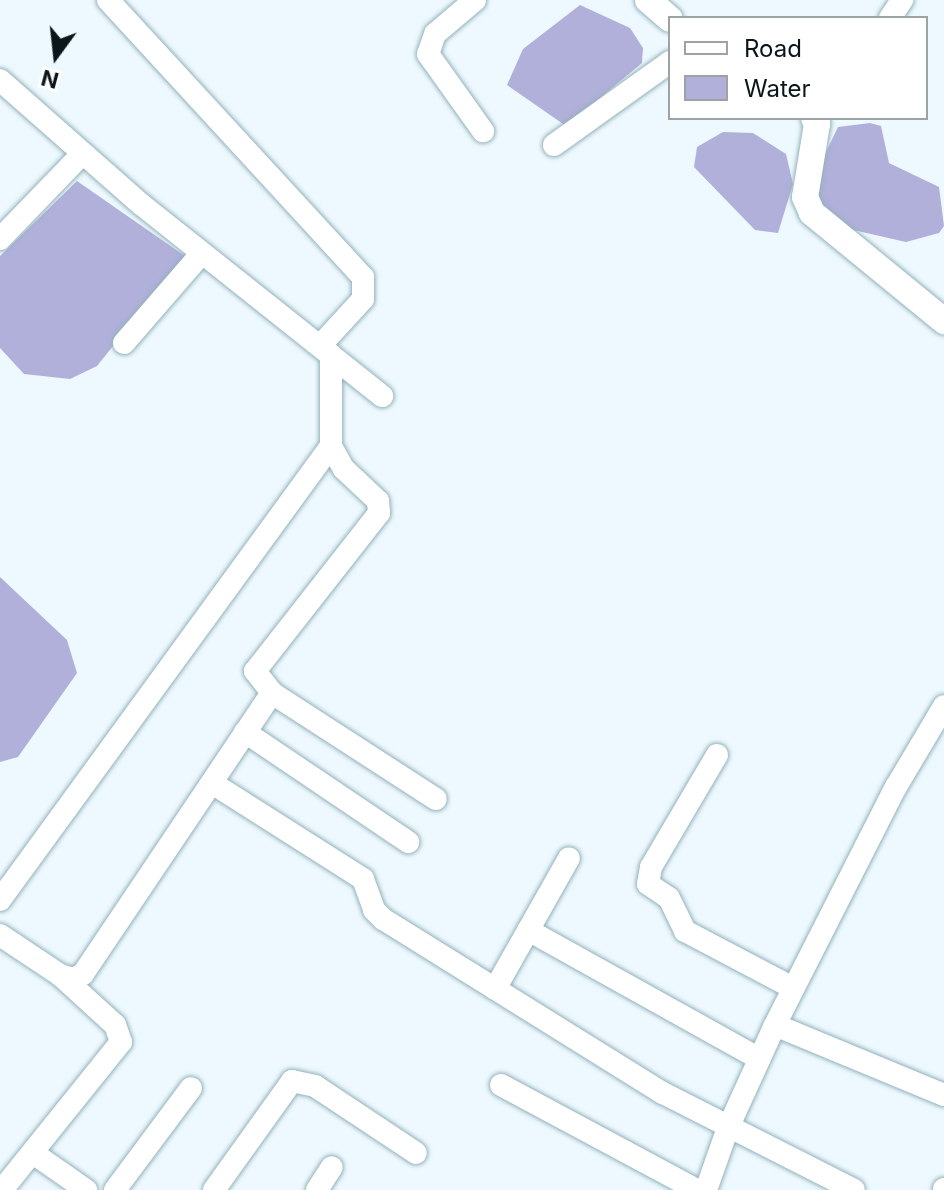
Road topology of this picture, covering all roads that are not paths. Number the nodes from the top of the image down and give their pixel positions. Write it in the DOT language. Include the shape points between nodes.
graph roads {
  1 [pos="108,0"];
  2 [pos="475,0"];
  3 [pos="648,0"];
  4 [pos="668,17"];
  5 [pos="668,63"];
  6 [pos="0,80"];
  7 [pos="817,120"];
  8 [pos="483,131"];
  9 [pos="554,145"];
  10 [pos="82,154"];
  11 [pos="0,239"];
  12 [pos="202,253"];
  13 [pos="944,321"];
  14 [pos="124,343"];
  15 [pos="325,350"];
  16 [pos="382,396"];
  17 [pos="331,446"];
  18 [pos="272,693"];
  19 [pos="944,706"];
  20 [pos="245,732"];
  21 [pos="717,755"];
  22 [pos="212,783"];
  23 [pos="436,799"];
  24 [pos="408,842"];
  25 [pos="569,858"];
  26 [pos="0,900"];
  27 [pos="528,930"];
  28 [pos="0,935"];
  29 [pos="60,975"];
  30 [pos="793,988"];
  31 [pos="495,989"];
  32 [pos="775,1025"];
  33 [pos="760,1059"];
  34 [pos="501,1085"];
  35 [pos="191,1088"];
  36 [pos="944,1095"];
  37 [pos="728,1128"];
  38 [pos="33,1153"];
  39 [pos="416,1153"];
  40 [pos="332,1167"];
  41 [pos="2,1190"];
  42 [pos="86,1190"];
  43 [pos="115,1190"];
  44 [pos="214,1190"];
  45 [pos="317,1190"];
  46 [pos="697,1190"];
  47 [pos="706,1190"];
  48 [pos="854,1190"];
  1 -- 15 [label="street" via="363,277 363,299"];
  2 -- 8 [label="street" via="435,34 428,54"];
  3 -- 4 [label="street"];
  5 -- 9 [label="street"];
  6 -- 10 [label="street"];
  7 -- 13 [label="street" via="805,197 812,213"];
  10 -- 11 [label="street"];
  10 -- 12 [label="street"];
  12 -- 14 [label="street"];
  12 -- 15 [label="street"];
  15 -- 16 [label="street"];
  15 -- 17 [label="street"];
  17 -- 18 [label="street" via="344,469 378,501 379,513 259,662 255,671"];
  17 -- 26 [label="street"];
  18 -- 20 [label="street"];
  18 -- 23 [label="street"];
  19 -- 30 [label="street" via="896,787"];
  20 -- 22 [label="street"];
  20 -- 24 [label="street"];
  21 -- 30 [label="street" via="651,867 648,884 669,898 685,931"];
  22 -- 29 [label="street" via="83,974 73,979"];
  22 -- 31 [label="street" via="363,879 374,910 383,919"];
  25 -- 27 [label="street"];
  27 -- 31 [label="street"];
  27 -- 33 [label="street"];
  28 -- 29 [label="street"];
  29 -- 38 [label="street" via="115,1025 121,1042"];
  30 -- 32 [label="street"];
  31 -- 37 [label="street"];
  32 -- 33 [label="street"];
  32 -- 36 [label="street"];
  33 -- 37 [label="street"];
  34 -- 46 [label="street"];
  35 -- 43 [label="street"];
  37 -- 47 [label="street"];
  37 -- 48 [label="street"];
  38 -- 41 [label="street"];
  38 -- 42 [label="street"];
  39 -- 44 [label="street" via="315,1086 292,1081"];
  40 -- 45 [label="street"];
}
